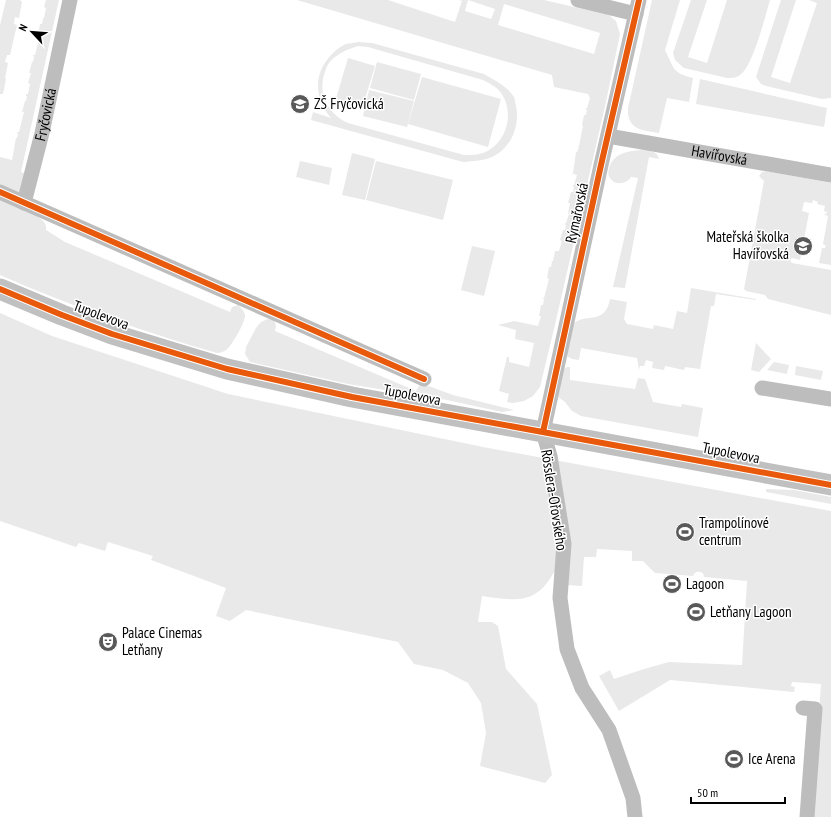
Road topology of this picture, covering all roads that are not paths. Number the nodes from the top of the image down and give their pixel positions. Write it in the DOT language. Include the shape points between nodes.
graph roads {
  1 [pos="70,0"];
  2 [pos="579,0"];
  3 [pos="638,7"];
  4 [pos="608,136"];
  5 [pos="831,175"];
  6 [pos="0,192"];
  7 [pos="24,203"];
  8 [pos="0,289"];
  9 [pos="424,378"];
  10 [pos="762,388"];
  11 [pos="831,399"];
  12 [pos="543,432"];
  13 [pos="831,485"];
  14 [pos="803,708"];
  15 [pos="635,817"];
  16 [pos="807,817"];
  1 -- 7 [label="street, Fryčovická" via="42,133"];
  2 -- 3 [label="street"];
  3 -- 4 [label="street, Rýmařovská"];
  4 -- 5 [label="street, Havířovská"];
  4 -- 12 [label="street, Rýmařovská"];
  6 -- 7 [label="street"];
  7 -- 9 [label="street, Tupolevova"];
  8 -- 12 [label="main road, Tupolevova" via="112,334 227,369 352,397"];
  10 -- 11 [label="street"];
  12 -- 13 [label="main road, Tupolevova"];
  12 -- 15 [label="street, Rösslera-Ořovského" via="550,456 564,544 560,598 567,649 582,688 609,730 633,798"];
  14 -- 16 [label="street" via="815,709"];
}
